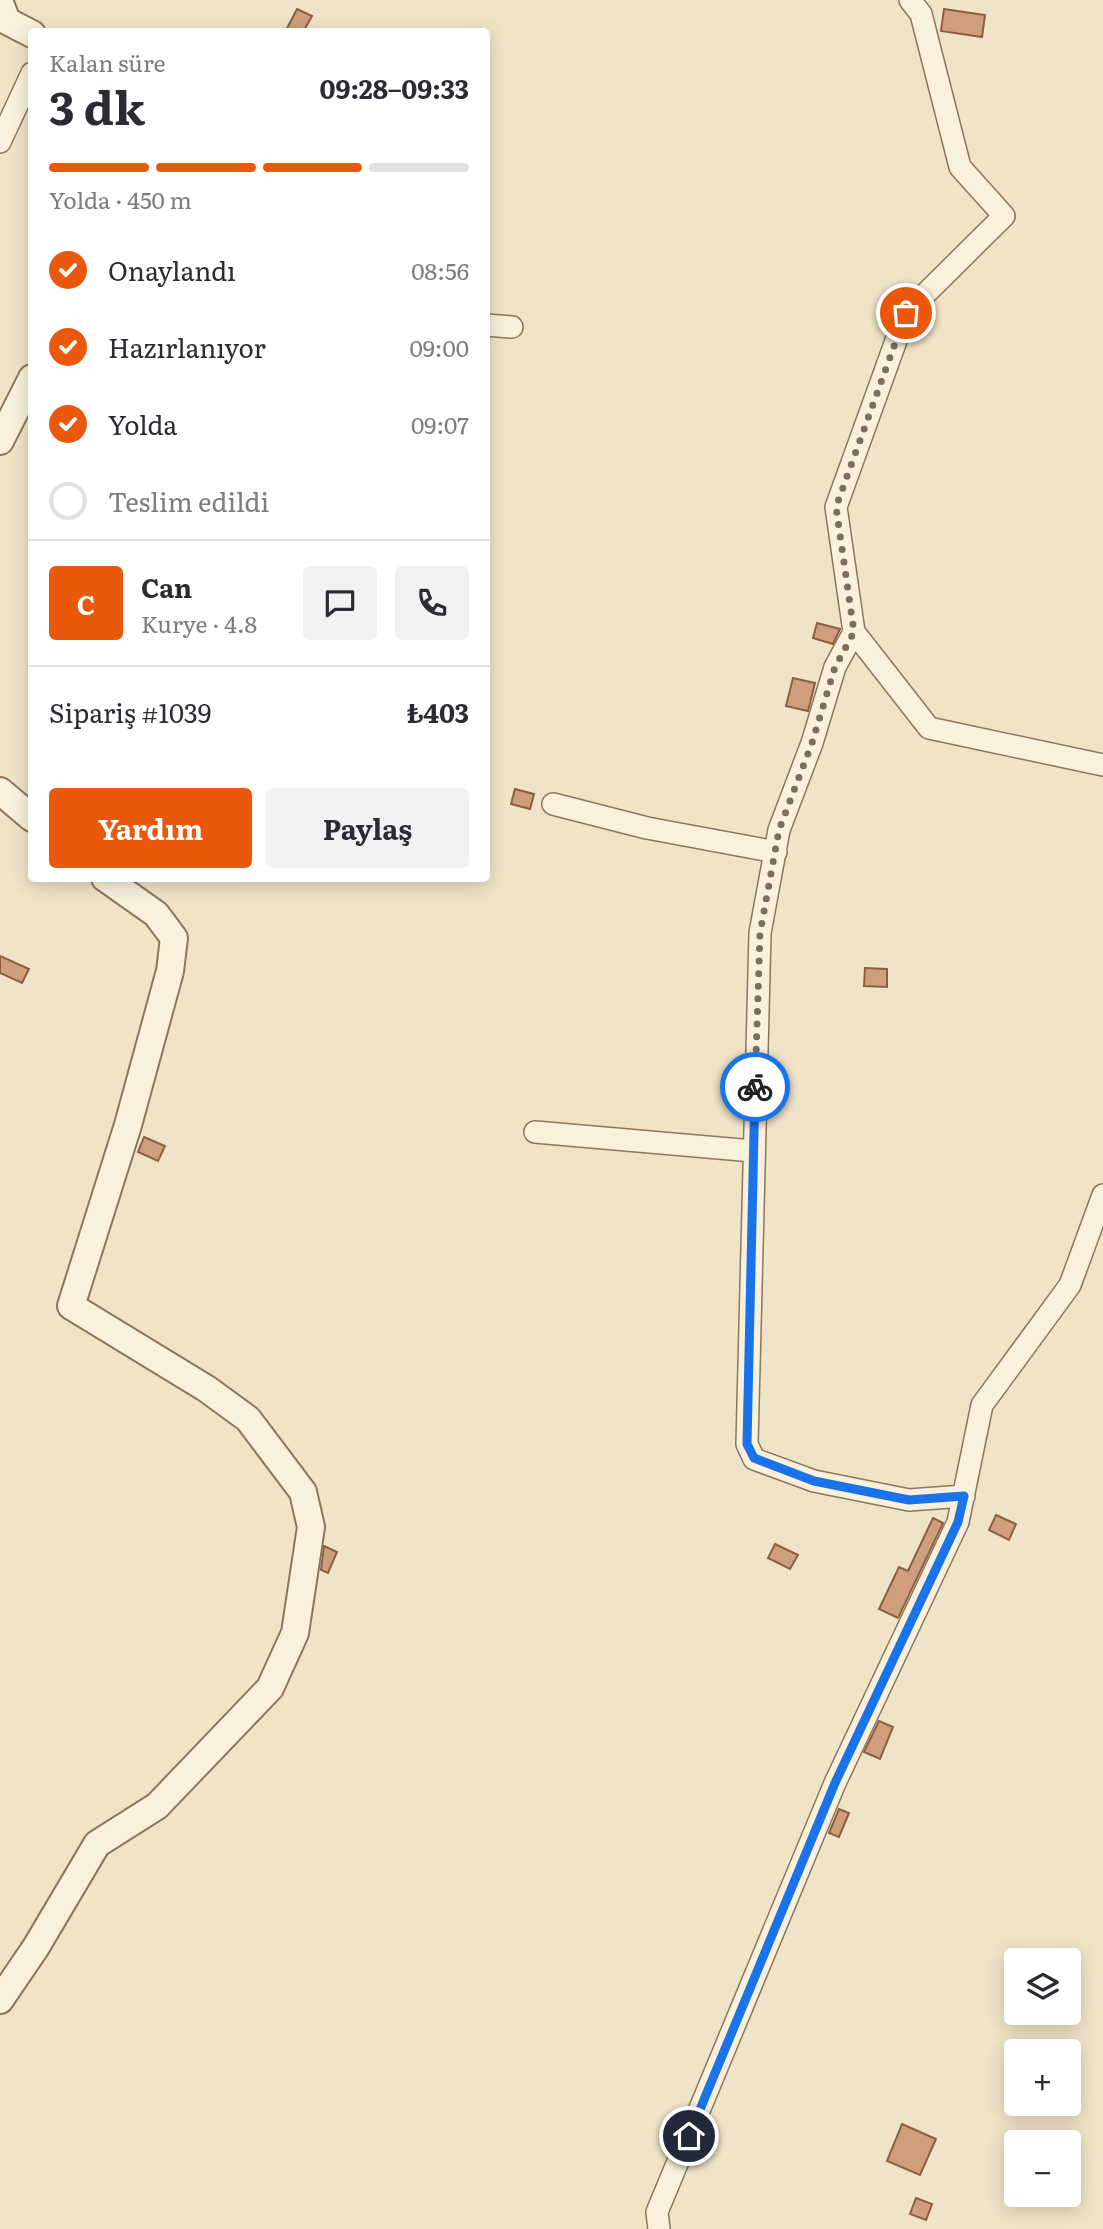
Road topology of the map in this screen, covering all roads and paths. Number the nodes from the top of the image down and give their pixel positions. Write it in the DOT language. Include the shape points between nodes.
graph roads {
  1 [pos="910,0"];
  2 [pos="0,3"];
  3 [pos="28,32"];
  4 [pos="28,81"];
  5 [pos="0,142"];
  6 [pos="490,325"];
  7 [pos="512,327"];
  8 [pos="28,387"];
  9 [pos="0,440"];
  10 [pos="854,632"];
  11 [pos="1103,765"];
  12 [pos="0,791"];
  13 [pos="553,804"];
  14 [pos="28,815"];
  15 [pos="776,852"];
  16 [pos="111,882"];
  17 [pos="535,1132"];
  18 [pos="753,1150"];
  19 [pos="1103,1195"];
  20 [pos="964,1496"];
  21 [pos="0,2000"];
  22 [pos="659,2229"];
  1 -- 10 [label="street" via="921,15 960,167 1004,216 906,313 858,444 836,507"];
  2 -- 3 [label="street" via="7,21"];
  4 -- 5 [label="street"];
  6 -- 7 [label="street"];
  8 -- 9 [label="street"];
  10 -- 11 [label="street" via="929,728"];
  10 -- 15 [label="street" via="835,667 779,830"];
  12 -- 14 [label="street"];
  13 -- 15 [label="street" via="647,828"];
  15 -- 18 [label="street" via="760,933"];
  16 -- 21 [label="street" via="156,914 174,938 170,971 128,1125 71,1306 248,1419 303,1492 311,1527 295,1633 270,1688 157,1807 97,1844"];
  17 -- 18 [label="street"];
  18 -- 20 [label="street" via="747,1444 754,1458 814,1481 909,1500"];
  19 -- 20 [label="street" via="1070,1285 982,1405"];
  20 -- 22 [label="street" via="958,1522 814,1833 657,2212"];
}
